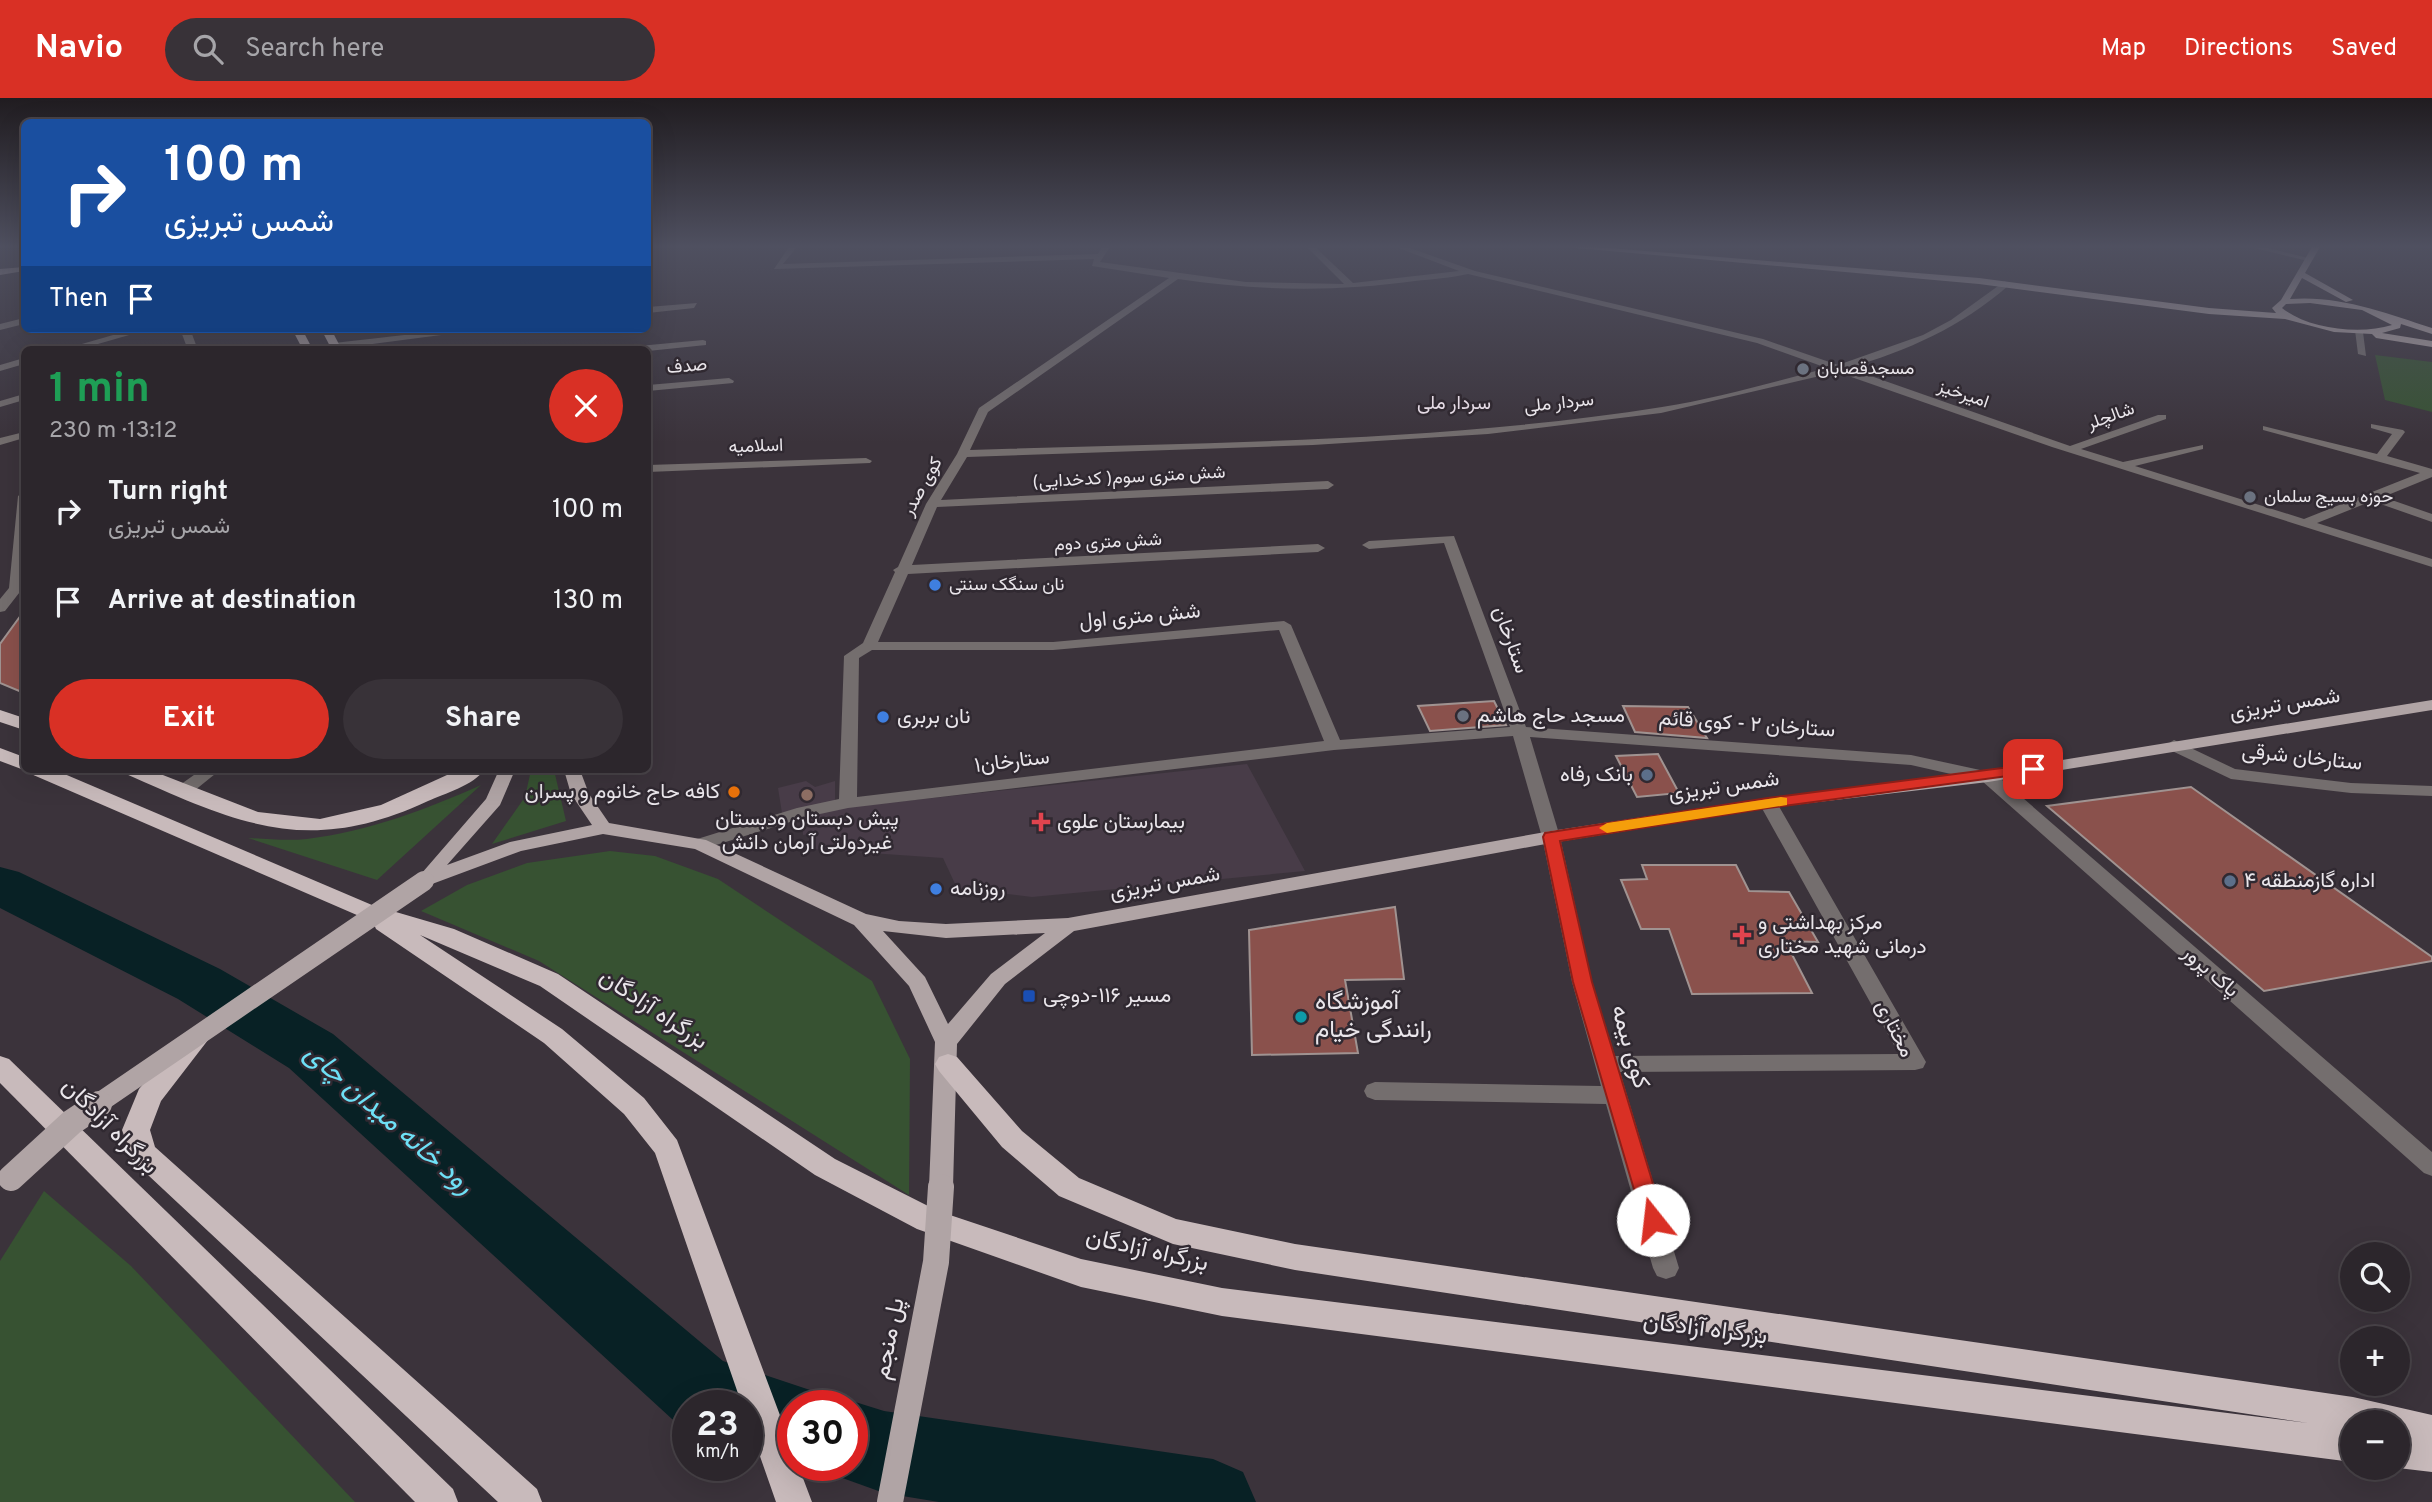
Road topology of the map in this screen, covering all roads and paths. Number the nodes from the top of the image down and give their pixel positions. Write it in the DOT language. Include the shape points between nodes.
graph roads {
  1 [pos="1124,313"];
  2 [pos="1645,313"];
  3 [pos="1971,313"];
  4 [pos="2233,313"];
  5 [pos="2282,313"];
  6 [pos="2377,313"];
  7 [pos="2286,316"];
  8 [pos="2387,316"];
  9 [pos="21,322"];
  10 [pos="0,327"];
  11 [pos="2338,329"];
  12 [pos="2432,331"];
  13 [pos="2358,332"];
  14 [pos="130,333"];
  15 [pos="451,333"];
  16 [pos="703,342"];
  17 [pos="2432,344"];
  18 [pos="81,346"];
  19 [pos="350,346"];
  20 [pos="651,348"];
  21 [pos="2363,354"];
  22 [pos="21,362"];
  23 [pos="0,368"];
  24 [pos="1837,370"];
  25 [pos="729,381"];
  26 [pos="651,388"];
  27 [pos="21,398"];
  28 [pos="0,404"];
  29 [pos="2162,417"];
  30 [pos="2375,426"];
  31 [pos="2267,428"];
  32 [pos="21,436"];
  33 [pos="0,442"];
  34 [pos="2199,447"];
  35 [pos="2071,449"];
  36 [pos="963,454"];
  37 [pos="2380,458"];
  38 [pos="866,461"];
  39 [pos="2121,465"];
  40 [pos="651,468"];
  41 [pos="2432,473"];
  42 [pos="1328,485"];
  43 [pos="2369,496"];
  44 [pos="932,504"];
  45 [pos="2432,518"];
  46 [pos="2307,522"];
  47 [pos="21,531"];
  48 [pos="1369,545"];
  49 [pos="1318,548"];
  50 [pos="2432,563"];
  51 [pos="900,570"];
  52 [pos="0,608"];
  53 [pos="869,646"];
  54 [pos="2432,705"];
  55 [pos="0,716"];
  56 [pos="21,723"];
  57 [pos="1520,732"];
  58 [pos="1334,745"];
  59 [pos="2174,745"];
  60 [pos="0,754"];
  61 [pos="21,763"];
  62 [pos="45,773"];
  63 [pos="140,773"];
  64 [pos="208,773"];
  65 [pos="468,773"];
  66 [pos="506,773"];
  67 [pos="573,773"];
  68 [pos="1987,777"];
  69 [pos="183,791"];
  70 [pos="2432,791"];
  71 [pos="848,803"];
  72 [pos="1768,803"];
  73 [pos="603,828"];
  74 [pos="1551,837"];
  75 [pos="700,845"];
  76 [pos="424,881"];
  77 [pos="364,911"];
  78 [pos="861,920"];
  79 [pos="1068,925"];
  80 [pos="196,1038"];
  81 [pos="947,1053"];
  82 [pos="1606,1064"];
  83 [pos="0,1066"];
  84 [pos="1374,1091"];
  85 [pos="1615,1095"];
  86 [pos="2432,1166"];
  87 [pos="5,1185"];
  88 [pos="1666,1268"];
  89 [pos="2340,1411"];
  90 [pos="2410,1427"];
  91 [pos="2432,1433"];
  92 [pos="2340,1443"];
  93 [pos="2410,1452"];
  94 [pos="2432,1455"];
  95 [pos="440,1502"];
  96 [pos="524,1502"];
  97 [pos="794,1502"];
  98 [pos="890,1502"];
  1 -- 36 [label="street, کوی صدر" via="983,410"];
  2 -- 24 [label="street, امیرخیز" via="1760,341"];
  3 -- 24 [label="street, سردار ملی" via="1948,327"];
  4 -- 7 [label="main road"];
  5 -- 7 [label="main road"];
  6 -- 8 [label="main road"];
  7 -- 11 [label="main road"];
  8 -- 11 [label="main road" via="2397,326 2377,332"];
  8 -- 12 [label="main road"];
  9 -- 10 [label="street"];
  11 -- 13 [label="main road"];
  13 -- 17 [label="main road"];
  13 -- 21 [label="street"];
  14 -- 18 [label="street"];
  15 -- 19 [label="street"];
  16 -- 20 [label="street"];
  22 -- 23 [label="street"];
  24 -- 35 [label="street, امیرخیز"];
  24 -- 36 [label="street, سردار ملی" via="1663,410 1543,425"];
  25 -- 26 [label="street, صدف"];
  27 -- 28 [label="street"];
  29 -- 35 [label="street, شالچلر"];
  30 -- 37 [label="street" via="2399,432"];
  31 -- 37 [label="street"];
  32 -- 33 [label="street"];
  34 -- 39 [label="street"];
  35 -- 39 [label="street, امیرخیز"];
  36 -- 44 [label="street, کوی صدر"];
  37 -- 41 [label="street"];
  38 -- 40 [label="street, اسلامیه"];
  39 -- 46 [label="street, امیرخیز"];
  41 -- 43 [label="street"];
  42 -- 44 [label="street, (کدخدایی )شش متری سوم"];
  43 -- 45 [label="street"];
  43 -- 46 [label="street"];
  44 -- 51 [label="street, کوی صدر"];
  46 -- 50 [label="street, امیرخیز"];
  47 -- 52 [label="street" via="16,589"];
  48 -- 57 [label="street, ستارخان" via="1449,540"];
  49 -- 51 [label="street, شش متری دوم"];
  51 -- 53 [label="street, کوی صدر"];
  53 -- 58 [label="street, شش متری اول" via="1053,646 1284,625"];
  53 -- 71 [label="street, کوی صدر" via="852,656"];
  54 -- 59 [label="main road, شمس تبریزی"];
  55 -- 56 [label="highway"];
  57 -- 58 [label="street, ستارخان ۲ - کوی قائم"];
  57 -- 68 [label="street, ستارخان ۲ - کوی قائم" via="1911,760"];
  57 -- 74 [label="street, ستارخان"];
  58 -- 71 [label="street, ستارخان۱"];
  59 -- 68 [label="main road, شمس تبریزی"];
  59 -- 70 [label="street, ستارخان شرقی" via="2231,774 2351,788"];
  60 -- 61 [label="highway"];
  62 -- 77 [label="highway, بزرگراه آزادگان"];
  63 -- 69 [label="highway"];
  64 -- 69 [label="street"];
  65 -- 69 [label="highway" via="425,796 353,821 297,825 238,813"];
  66 -- 76 [label="main road" via="494,802"];
  67 -- 73 [label="main road" via="580,794"];
  68 -- 72 [label="main road, شمس تبریزی"];
  68 -- 86 [label="street, پاک پرور"];
  71 -- 75 [label="street, ستارخان۱" via="803,812"];
  72 -- 74 [label="main road, شمس تبریزی"];
  72 -- 82 [label="street, مختاری" via="1915,1062"];
  73 -- 75 [label="main road"];
  73 -- 76 [label="main road" via="516,846"];
  74 -- 79 [label="main road, شمس تبریزی"];
  74 -- 82 [label="street, کوی بیمه" via="1582,982"];
  75 -- 78 [label="main road"];
  76 -- 80 [label="main road, bridge"];
  77 -- 92 [label="highway, بزرگراه آزادگان" via="446,935 549,980 825,1167 928,1220 1081,1273 1222,1302"];
  77 -- 97 [label="highway" via="553,1035 634,1106 667,1148"];
  78 -- 79 [label="main road, شمس تبریزی" via="899,929 946,931"];
  78 -- 81 [label="main road" via="918,982"];
  79 -- 81 [label="main road" via="998,979"];
  80 -- 87 [label="main road, bridge" via="72,1122"];
  80 -- 96 [label="highway" via="149,1096 136,1130 143,1153"];
  81 -- 89 [label="highway" via="1012,1139 1069,1187 1172,1231 1295,1257"];
  81 -- 98 [label="main road, پل منجم, bridge" via="936,1262"];
  82 -- 85 [label="street, کوی بیمه"];
  83 -- 95 [label="highway, بزرگراه آزادگان"];
  84 -- 85 [label="street"];
  85 -- 88 [label="street, کوی بیمه"];
  90 -- 91 [label="highway"];
  93 -- 94 [label="highway"];
}
